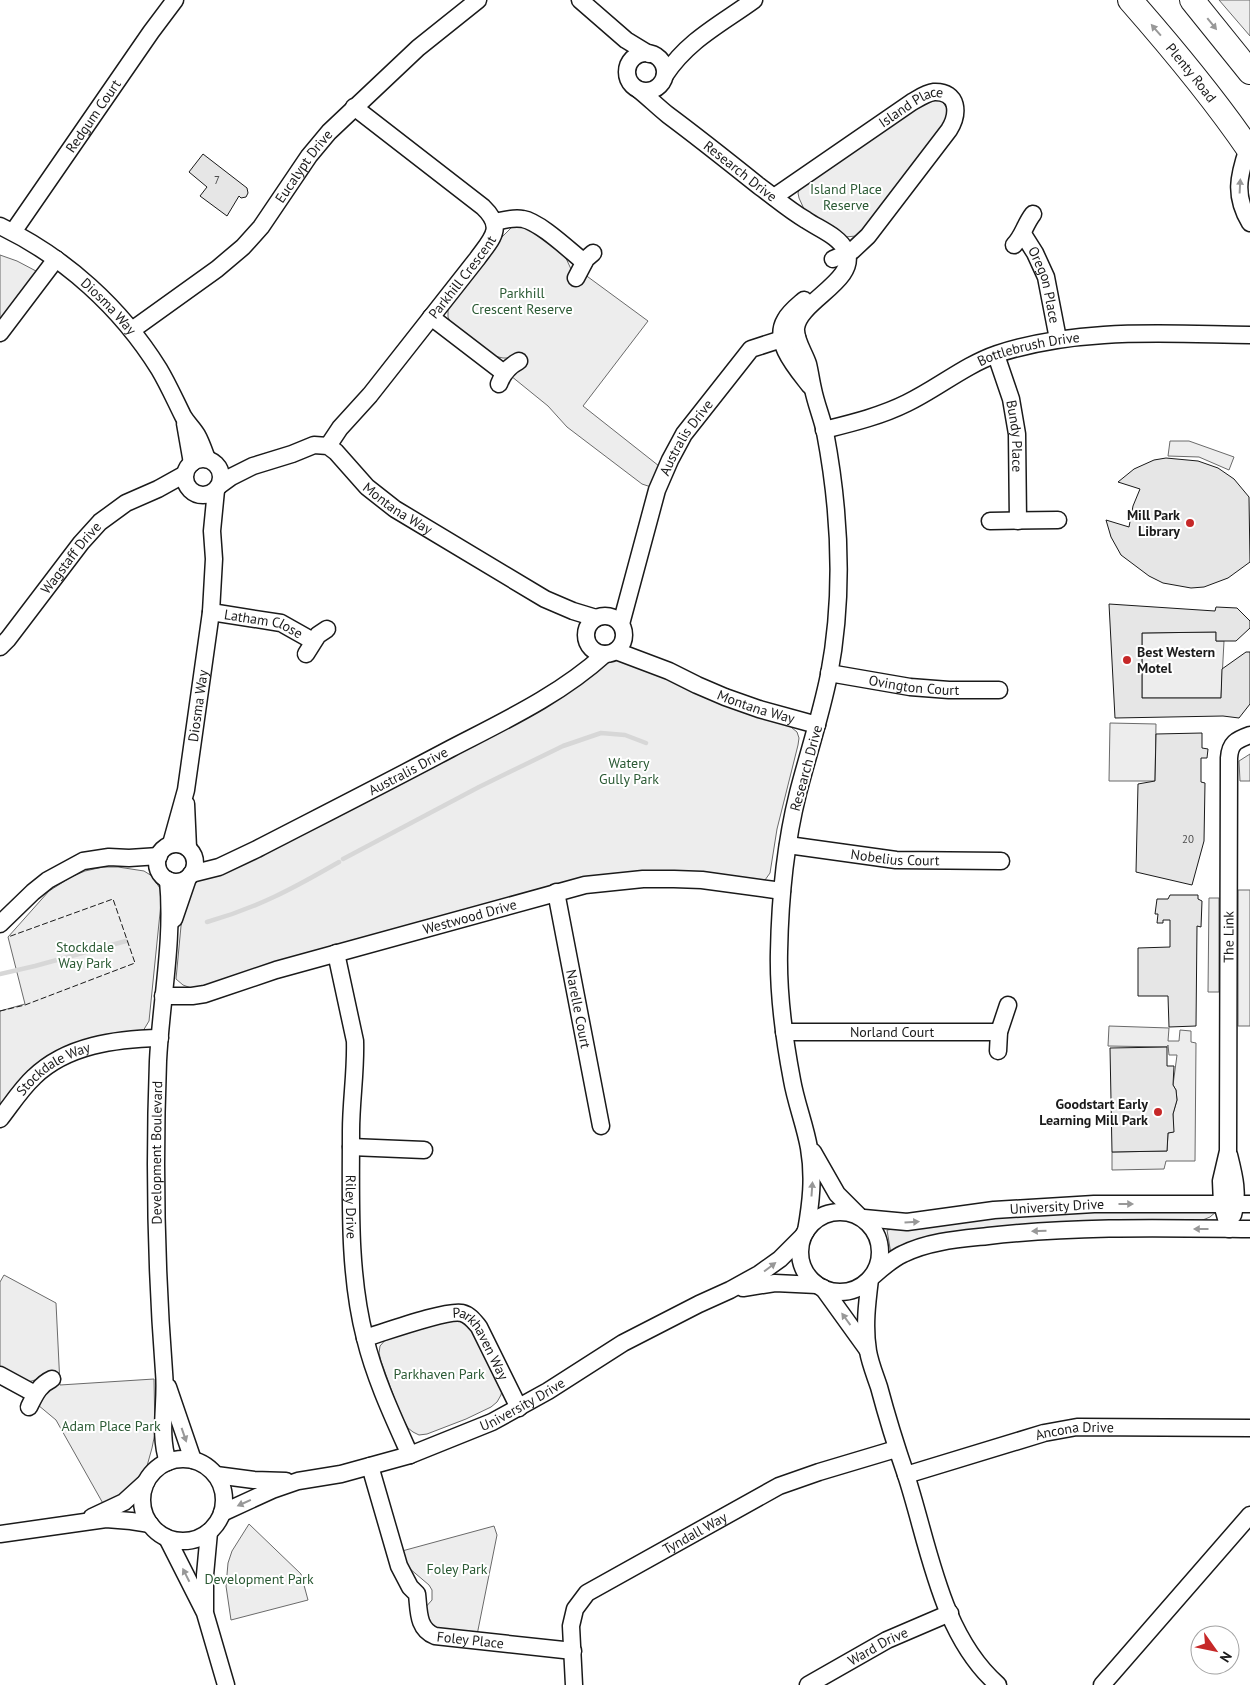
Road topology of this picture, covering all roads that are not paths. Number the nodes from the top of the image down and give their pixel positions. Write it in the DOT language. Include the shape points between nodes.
graph roads {
  1 [pos="175,0"];
  2 [pos="478,0"];
  3 [pos="580,0"];
  4 [pos="754,0"];
  5 [pos="1130,0"];
  6 [pos="1192,0"];
  7 [pos="608,24"];
  8 [pos="695,40"];
  9 [pos="652,55"];
  10 [pos="628,68"];
  11 [pos="1250,72"];
  12 [pos="664,78"];
  13 [pos="639,90"];
  14 [pos="354,107"];
  15 [pos="678,122"];
  16 [pos="1249,150"];
  17 [pos="774,197"];
  18 [pos="1033,214"];
  19 [pos="495,222"];
  20 [pos="1250,223"];
  21 [pos="7,229"];
  22 [pos="840,256"];
  23 [pos="56,259"];
  24 [pos="576,278"];
  25 [pos="431,317"];
  26 [pos="132,330"];
  27 [pos="0,333"];
  28 [pos="1250,335"];
  29 [pos="789,338"];
  30 [pos="1058,339"];
  31 [pos="996,355"];
  32 [pos="519,361"];
  33 [pos="824,430"];
  34 [pos="328,446"];
  35 [pos="200,465"];
  36 [pos="254,466"];
  37 [pos="158,489"];
  38 [pos="207,490"];
  39 [pos="1058,520"];
  40 [pos="990,521"];
  41 [pos="1018,521"];
  42 [pos="631,584"];
  43 [pos="545,599"];
  44 [pos="211,612"];
  45 [pos="601,617"];
  46 [pos="327,629"];
  47 [pos="623,630"];
  48 [pos="587,639"];
  49 [pos="0,647"];
  50 [pos="611,652"];
  51 [pos="669,671"];
  52 [pos="829,673"];
  53 [pos="575,678"];
  54 [pos="999,690"];
  55 [pos="817,725"];
  56 [pos="1250,735"];
  57 [pos="186,790"];
  58 [pos="171,844"];
  59 [pos="788,845"];
  60 [pos="190,850"];
  61 [pos="239,857"];
  62 [pos="1002,861"];
  63 [pos="162,869"];
  64 [pos="190,876"];
  65 [pos="782,891"];
  66 [pos="556,892"];
  67 [pos="0,924"];
  68 [pos="170,930"];
  69 [pos="336,953"];
  70 [pos="163,996"];
  71 [pos="1008,1005"];
  72 [pos="784,1032"];
  73 [pos="999,1032"];
  74 [pos="159,1043"];
  75 [pos="998,1050"];
  76 [pos="0,1119"];
  77 [pos="601,1126"];
  78 [pos="809,1146"];
  79 [pos="351,1147"];
  80 [pos="424,1150"];
  81 [pos="1236,1204"];
  82 [pos="861,1217"];
  83 [pos="1229,1229"];
  84 [pos="1250,1229"];
  85 [pos="804,1233"];
  86 [pos="871,1277"];
  87 [pos="820,1287"];
  88 [pos="730,1290"];
  89 [pos="365,1338"];
  90 [pos="868,1351"];
  91 [pos="0,1375"];
  92 [pos="165,1376"];
  93 [pos="52,1379"];
  94 [pos="519,1408"];
  95 [pos="1250,1428"];
  96 [pos="896,1449"];
  97 [pos="410,1455"];
  98 [pos="193,1460"];
  99 [pos="168,1462"];
  100 [pos="370,1466"];
  101 [pos="216,1475"];
  102 [pos="906,1475"];
  103 [pos="147,1481"];
  104 [pos="298,1481"];
  105 [pos="222,1513"];
  106 [pos="1250,1516"];
  107 [pos="80,1522"];
  108 [pos="150,1524"];
  109 [pos="209,1532"];
  110 [pos="0,1534"];
  111 [pos="167,1538"];
  112 [pos="205,1612"];
  113 [pos="950,1612"];
  114 [pos="572,1651"];
  115 [pos="226,1685"];
  116 [pos="574,1685"];
  117 [pos="808,1685"];
  118 [pos="998,1685"];
  119 [pos="1102,1685"];
  1 -- 21 [label="street, Redgum Court"];
  2 -- 14 [label="street, Eucalypt Drive" via="418,48"];
  3 -- 7 [label="street"];
  4 -- 8 [label="street"];
  16 -- 5 [label="highway, Plenty Road, one-way" via="1184,62"];
  6 -- 11 [label="highway, one-way"];
  7 -- 9 [label="street" via="634,46"];
  7 -- 10 [label="street"];
  8 -- 9 [label="street"];
  8 -- 12 [label="street" via="675,60"];
  9 -- 10 [label="street" via="633,58"];
  9 -- 12 [label="street" via="663,64"];
  10 -- 13 [label="street" via="630,83"];
  12 -- 13 [label="street" via="655,89"];
  12 -- 15 [label="street, Research Drive" via="662,87 666,105"];
  13 -- 15 [label="street, Research Drive"];
  14 -- 19 [label="street, Parkhill Crescent" via="483,207"];
  14 -- 26 [label="street, Eucalypt Drive" via="309,156 244,247"];
  15 -- 17 [label="street, Research Drive"];
  20 -- 16 [label="street, Plenty Road, one-way" via="1239,200 1243,163"];
  17 -- 22 [label="street, Research Drive" via="803,219"];
  17 -- 22 [label="street, Island Place" via="912,102 934,92 948,95 957,110 953,124 868,236 852,251"];
  18 -- 30 [label="street, Oregon Place" via="1018,239 1035,253 1046,277"];
  19 -- 24 [label="street" via="511,218 526,220 588,257"];
  19 -- 25 [label="street, Parkhill Crescent" via="489,242"];
  21 -- 23 [label="street, Diosma Way"];
  22 -- 29 [label="street" via="847,265 844,272 801,315"];
  23 -- 26 [label="street, Diosma Way" via="94,290"];
  23 -- 27 [label="street"];
  25 -- 32 [label="street" via="502,379 509,366"];
  25 -- 34 [label="street, Parkhill Crescent"];
  26 -- 35 [label="street, Diosma Way" via="159,369 184,418 196,434"];
  28 -- 30 [label="street, Bottlebrush Drive" via="1118,334"];
  29 -- 33 [label="street, Research Drive" via="810,372"];
  29 -- 42 [label="street, Australis Drive" via="757,346 746,354 684,434 662,477"];
  30 -- 31 [label="street, Bottlebrush Drive"];
  31 -- 33 [label="street, Bottlebrush Drive" via="877,416"];
  31 -- 41 [label="street, Bundy Place" via="1015,416"];
  33 -- 52 [label="street, Research Drive" via="837,532 837,605"];
  34 -- 36 [label="street" via="314,445"];
  34 -- 43 [label="street, Montana Way" via="386,502"];
  35 -- 36 [label="street"];
  35 -- 37 [label="street, Wagstaff Drive"];
  35 -- 38 [label="street" via="186,482"];
  35 -- 38 [label="street" via="222,474"];
  36 -- 38 [label="street"];
  37 -- 38 [label="street, Wagstaff Drive"];
  37 -- 49 [label="street, Wagstaff Drive" via="126,503 100,522"];
  38 -- 44 [label="street, Diosma Way" via="214,568"];
  39 -- 41 [label="street"];
  40 -- 41 [label="street"];
  42 -- 45 [label="street, Australis Drive"];
  42 -- 47 [label="street, Australis Drive"];
  43 -- 45 [label="street, Montana Way" via="573,611"];
  43 -- 48 [label="street, Montana Way"];
  44 -- 46 [label="street, Latham Close" via="281,623 310,648 318,634"];
  44 -- 57 [label="street, Diosma Way"];
  45 -- 47 [label="street" via="614,618"];
  45 -- 48 [label="street" via="589,625"];
  47 -- 50 [label="street" via="622,644"];
  47 -- 51 [label="street, Montana Way"];
  48 -- 50 [label="street" via="595,651"];
  48 -- 53 [label="street, Australis Drive" via="585,657"];
  50 -- 51 [label="street, Montana Way"];
  50 -- 53 [label="street, Australis Drive"];
  51 -- 55 [label="street, Montana Way" via="751,706"];
  52 -- 54 [label="street, Ovington Court" via="910,687"];
  52 -- 55 [label="street, Research Drive"];
  53 -- 61 [label="street, Australis Drive" via="548,698"];
  55 -- 59 [label="street, Research Drive"];
  56 -- 81 [label="street, The Link" via="1233,744 1229,758 1228,1150 1222,1181"];
  57 -- 58 [label="street, Diosma Way"];
  57 -- 60 [label="street, Diosma Way"];
  58 -- 60 [label="street" via="181,844"];
  58 -- 63 [label="street" via="164,849"];
  59 -- 62 [label="street, Nobelius Court" via="896,860"];
  59 -- 65 [label="street, Research Drive"];
  60 -- 61 [label="street, Australis Drive" via="218,858"];
  60 -- 64 [label="street" via="195,865"];
  61 -- 64 [label="street, Australis Drive"];
  63 -- 64 [label="street" via="178,881"];
  63 -- 67 [label="street" via="129,858 83,861 32,892"];
  63 -- 68 [label="street, Development Boulevard"];
  64 -- 68 [label="street, Development Boulevard"];
  65 -- 66 [label="street, Westwood Drive" via="702,880 650,879 613,881"];
  65 -- 72 [label="street, Research Drive" via="779,958"];
  66 -- 69 [label="street, Westwood Drive"];
  66 -- 77 [label="street, Narelle Court"];
  68 -- 70 [label="street, Development Boulevard"];
  69 -- 70 [label="street, Westwood Drive" via="205,994"];
  69 -- 79 [label="street, Riley Drive" via="355,1041"];
  70 -- 74 [label="street, Development Boulevard"];
  71 -- 73 [label="street"];
  72 -- 73 [label="street, Norland Court"];
  72 -- 78 [label="street, Research Drive" via="792,1081"];
  73 -- 75 [label="street"];
  74 -- 76 [label="street, Stockdale Way" via="139,1038 79,1049 48,1065 24,1087"];
  74 -- 92 [label="street, Development Boulevard" via="155,1191"];
  78 -- 82 [label="street, Research Drive" via="837,1194"];
  85 -- 78 [label="street, Research Drive, one-way" via="813,1183"];
  79 -- 80 [label="street"];
  79 -- 89 [label="street, Riley Drive" via="352,1238"];
  82 -- 81 [label="street, University Drive, one-way" via="907,1222 1033,1207"];
  81 -- 83 [label="street, The Link"];
  82 -- 85 [label="street" via="848,1212 829,1213 812,1223"];
  82 -- 86 [label="street" via="876,1232 881,1250"];
  83 -- 84 [label="street, University Drive"];
  83 -- 86 [label="street, University Drive, one-way" via="1080,1230 981,1236 904,1253"];
  85 -- 87 [label="street" via="800,1251 803,1267"];
  88 -- 85 [label="street, University Drive, one-way" via="769,1268"];
  86 -- 87 [label="street" via="853,1290 833,1292"];
  86 -- 90 [label="street" via="866,1317"];
  87 -- 88 [label="street, University Drive" via="775,1283"];
  90 -- 87 [label="street, one-way"];
  88 -- 94 [label="street, University Drive" via="623,1343"];
  89 -- 94 [label="street, Parkhaven Way" via="448,1313 463,1313 479,1327"];
  89 -- 97 [label="street, Riley Drive" via="383,1393"];
  90 -- 96 [label="street"];
  91 -- 93 [label="street" via="32,1401 42,1384"];
  92 -- 98 [label="street, Development Boulevard, one-way"];
  92 -- 99 [label="street, Development Boulevard" via="164,1449"];
  94 -- 97 [label="street, University Drive" via="468,1433"];
  95 -- 102 [label="street, Ancona Drive" via="1077,1427 1044,1432"];
  96 -- 102 [label="street"];
  96 -- 114 [label="street, Tyndall Way" via="779,1486 587,1593 575,1609 571,1626"];
  97 -- 100 [label="street, University Drive"];
  98 -- 99 [label="street"];
  98 -- 101 [label="street"];
  99 -- 103 [label="street"];
  100 -- 104 [label="street, University Drive"];
  100 -- 114 [label="street, Foley Place" via="398,1566 417,1594 420,1623 429,1634"];
  101 -- 104 [label="street, University Drive"];
  101 -- 105 [label="street" via="223,1490"];
  102 -- 113 [label="street"];
  103 -- 107 [label="street" via="124,1502"];
  103 -- 108 [label="street" via="142,1506"];
  104 -- 105 [label="street, University Drive, one-way"];
  105 -- 109 [label="street"];
  106 -- 119 [label="street"];
  107 -- 108 [label="street" via="106,1519"];
  107 -- 110 [label="street"];
  108 -- 111 [label="street"];
  109 -- 111 [label="street" via="188,1541"];
  109 -- 112 [label="street"];
  112 -- 111 [label="street, one-way"];
  112 -- 115 [label="street"];
  113 -- 117 [label="street, Ward Drive" via="887,1640"];
  113 -- 118 [label="street" via="959,1637 984,1673"];
  114 -- 116 [label="street, Tyndall Way"];
}
